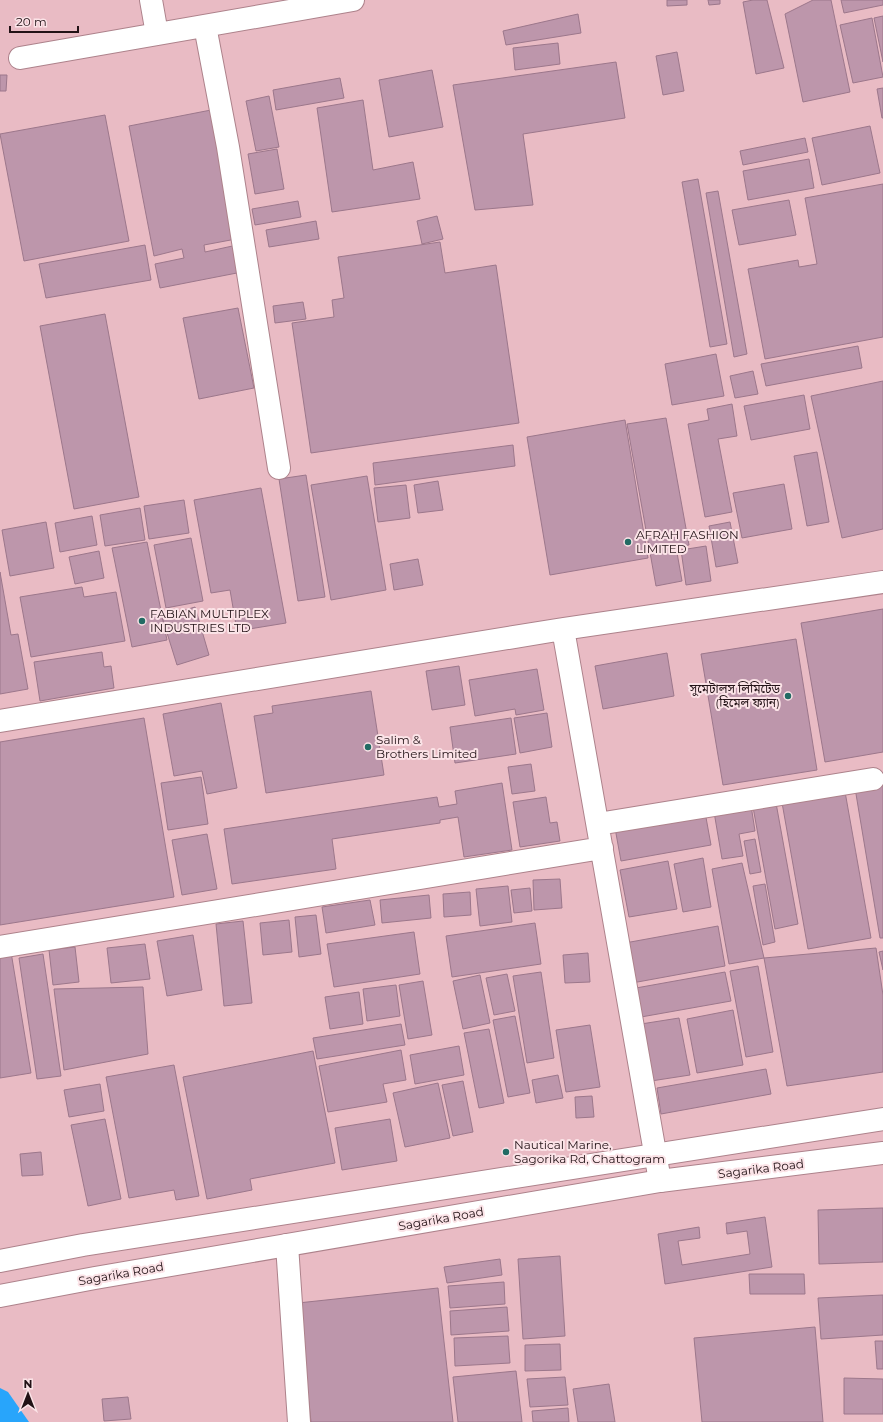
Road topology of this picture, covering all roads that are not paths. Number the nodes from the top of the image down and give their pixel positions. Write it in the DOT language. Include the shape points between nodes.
graph roads {
  1 [pos="151,0"];
  2 [pos="353,0"];
  3 [pos="205,26"];
  4 [pos="157,34"];
  5 [pos="20,58"];
  6 [pos="279,468"];
  7 [pos="883,582"];
  8 [pos="563,629"];
  9 [pos="0,721"];
  10 [pos="873,779"];
  11 [pos="598,824"];
  12 [pos="602,848"];
  13 [pos="0,947"];
  14 [pos="883,1119"];
  15 [pos="883,1153"];
  16 [pos="656,1154"];
  17 [pos="660,1181"];
  18 [pos="284,1213"];
  19 [pos="83,1245"];
  20 [pos="287,1245"];
  21 [pos="0,1261"];
  22 [pos="95,1278"];
  23 [pos="0,1296"];
  24 [pos="299,1422"];
  1 -- 4 [label="street"];
  2 -- 3 [label="street"];
  3 -- 4 [label="street"];
  3 -- 6 [label="street" via="228,147"];
  4 -- 5 [label="street"];
  7 -- 8 [label="street"];
  8 -- 9 [label="street"];
  8 -- 11 [label="street"];
  10 -- 11 [label="street"];
  11 -- 12 [label="street"];
  12 -- 13 [label="street"];
  12 -- 16 [label="street"];
  14 -- 16 [label="street"];
  15 -- 17 [label="street, Sagarika Road"];
  16 -- 17 [label="street"];
  16 -- 18 [label="street"];
  17 -- 20 [label="street, Sagarika Road"];
  18 -- 19 [label="street"];
  18 -- 20 [label="street"];
  19 -- 21 [label="street"];
  19 -- 22 [label="street"];
  20 -- 22 [label="street, Sagarika Road"];
  20 -- 24 [label="street"];
  22 -- 23 [label="street, Sagarika Road"];
}
